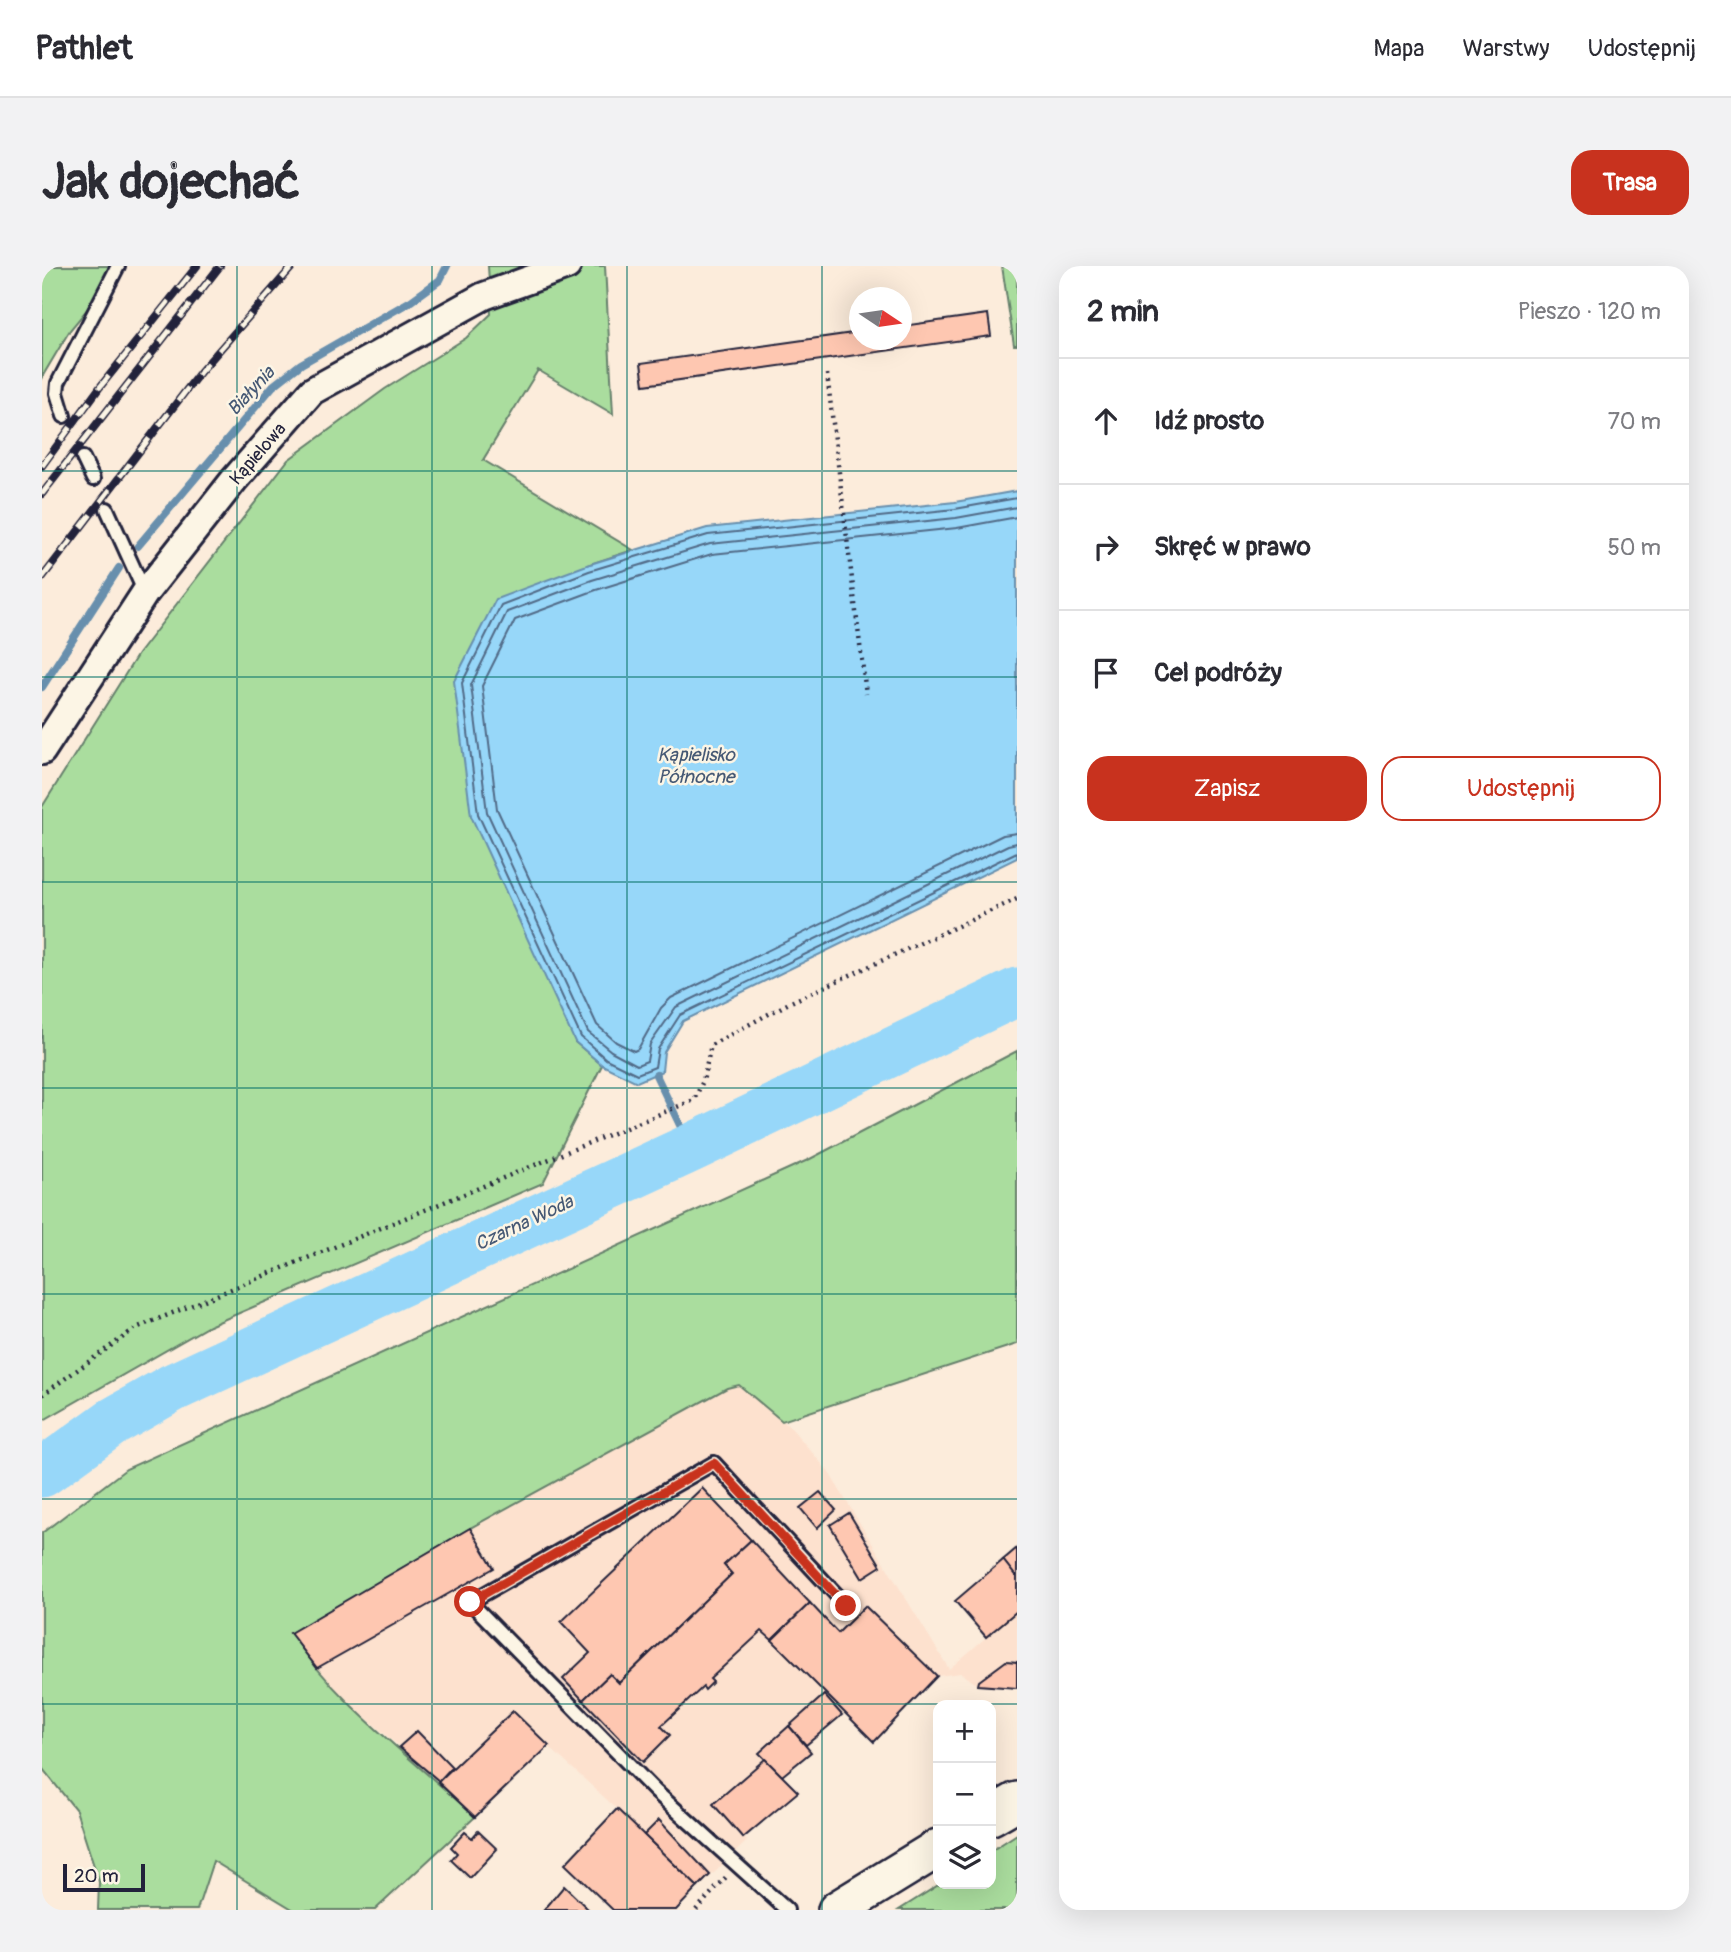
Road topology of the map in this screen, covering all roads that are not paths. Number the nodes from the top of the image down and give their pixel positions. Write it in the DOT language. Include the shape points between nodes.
graph roads {
  1 [pos="118,266"];
  2 [pos="567,266"];
  3 [pos="64,416"];
  4 [pos="83,458"];
  5 [pos="93,479"];
  6 [pos="107,509"];
  7 [pos="145,593"];
  8 [pos="42,751"];
  9 [pos="846,1606"];
  10 [pos="1017,1801"];
  11 [pos="996,1813"];
  12 [pos="933,1851"];
  13 [pos="787,1910"];
  14 [pos="837,1910"];
  1 -- 3 [label="lane" via="58,383"];
  2 -- 7 [label="street, Kąpielowa" via="484,296 312,391"];
  4 -- 5 [label="lane"];
  6 -- 7 [label="lane"];
  7 -- 8 [label="street, Kąpielowa"];
  9 -- 13 [label="lane" via="714,1463 470,1602 655,1791"];
  10 -- 11 [label="street"];
  12 -- 14 [label="street"];
}
